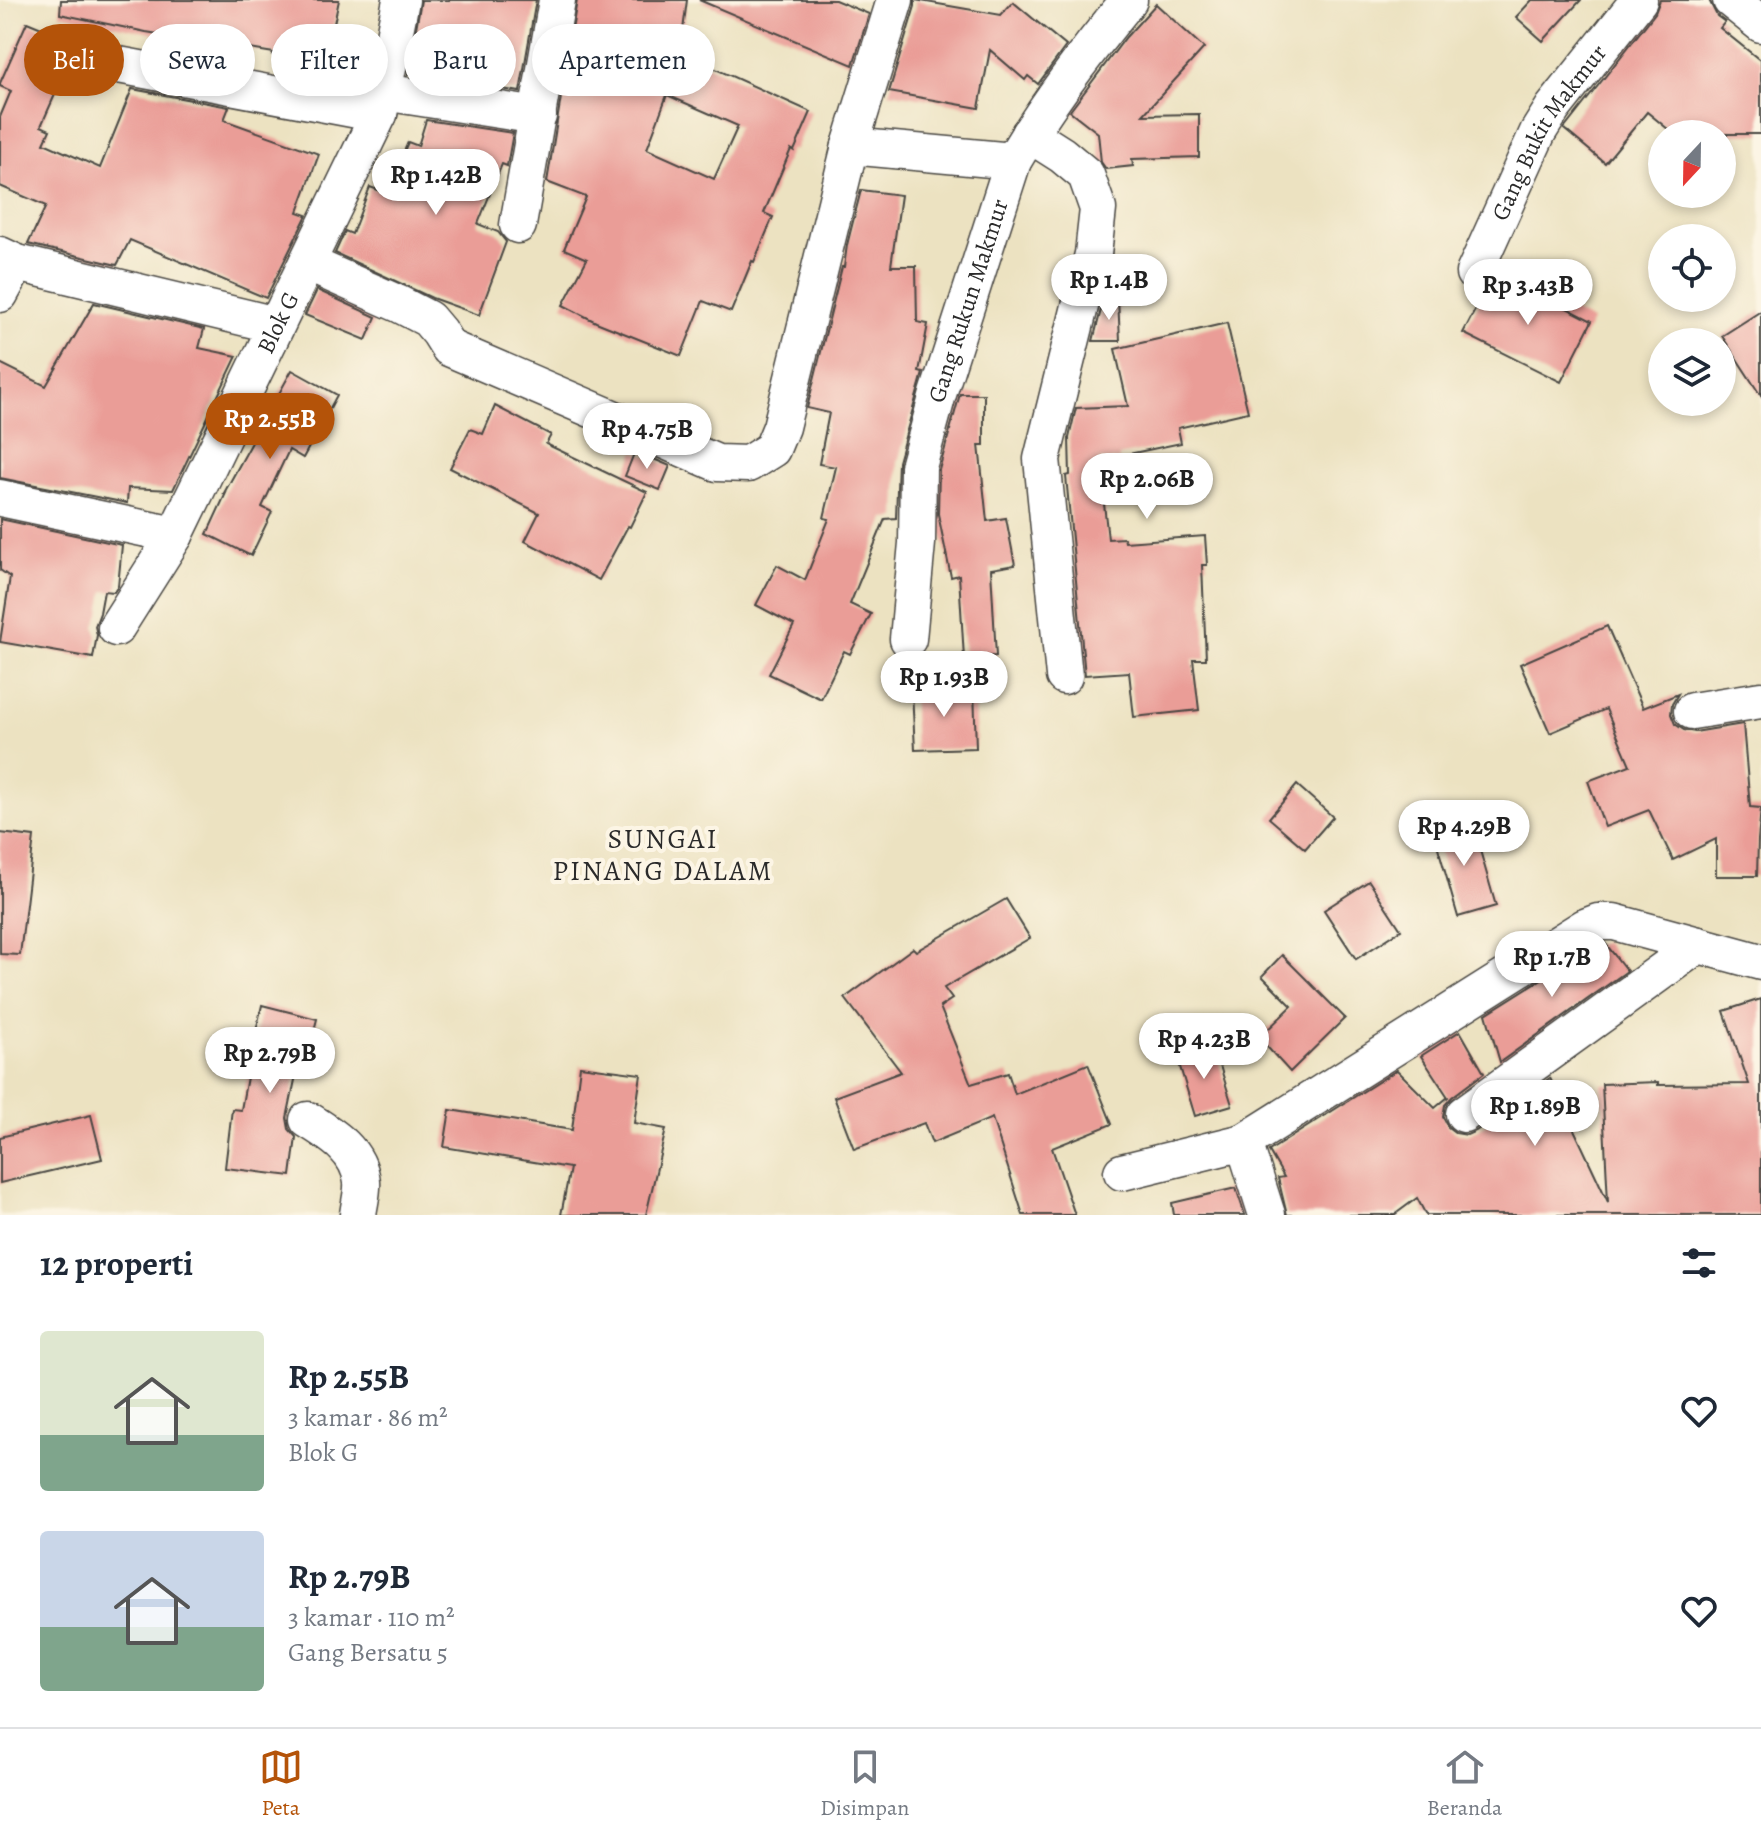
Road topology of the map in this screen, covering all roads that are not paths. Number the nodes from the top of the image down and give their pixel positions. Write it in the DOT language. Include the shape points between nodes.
graph roads {
  1 [pos="401,0"];
  2 [pos="557,0"];
  3 [pos="895,0"];
  4 [pos="1639,0"];
  5 [pos="1731,0"];
  6 [pos="1122,3"];
  7 [pos="1761,24"];
  8 [pos="124,65"];
  9 [pos="381,103"];
  10 [pos="538,116"];
  11 [pos="850,146"];
  12 [pos="1021,147"];
  13 [pos="518,225"];
  14 [pos="307,263"];
  15 [pos="6,270"];
  16 [pos="1474,273"];
  17 [pos="276,325"];
  18 [pos="0,498"];
  19 [pos="175,535"];
  20 [pos="116,628"];
  21 [pos="908,639"];
  22 [pos="1064,676"];
  23 [pos="1761,700"];
  24 [pos="1692,711"];
  25 [pos="1698,945"];
  26 [pos="1761,962"];
  27 [pos="1464,1114"];
  28 [pos="308,1120"];
  29 [pos="1244,1142"];
  30 [pos="1122,1172"];
  31 [pos="358,1215"];
  32 [pos="1267,1215"];
  1 -- 9 [label="street, Blok G"];
  2 -- 10 [label="street"];
  3 -- 11 [label="street"];
  4 -- 16 [label="street, Gang Bukit Makmur" via="1538,132"];
  5 -- 7 [label="street"];
  6 -- 12 [label="street, Gang Rukun Makmur"];
  8 -- 9 [label="street"];
  9 -- 10 [label="street"];
  9 -- 14 [label="street, Blok G"];
  10 -- 13 [label="street"];
  11 -- 12 [label="street"];
  11 -- 14 [label="street" via="781,427 772,449 748,464 717,463 449,348 428,319"];
  12 -- 21 [label="street, Gang Rukun Makmur" via="918,467"];
  12 -- 22 [label="street" via="1062,155 1086,175 1098,209 1093,254 1042,459"];
  14 -- 17 [label="street, Blok G"];
  15 -- 17 [label="street"];
  17 -- 19 [label="street, Blok G"];
  18 -- 19 [label="street"];
  19 -- 20 [label="street, Blok G"];
  23 -- 24 [label="street"];
  25 -- 26 [label="street"];
  25 -- 27 [label="street"];
  25 -- 29 [label="street" via="1614,922 1585,927"];
  28 -- 31 [label="street" via="337,1138 354,1158 363,1183"];
  29 -- 30 [label="street"];
  29 -- 32 [label="street"];
}
